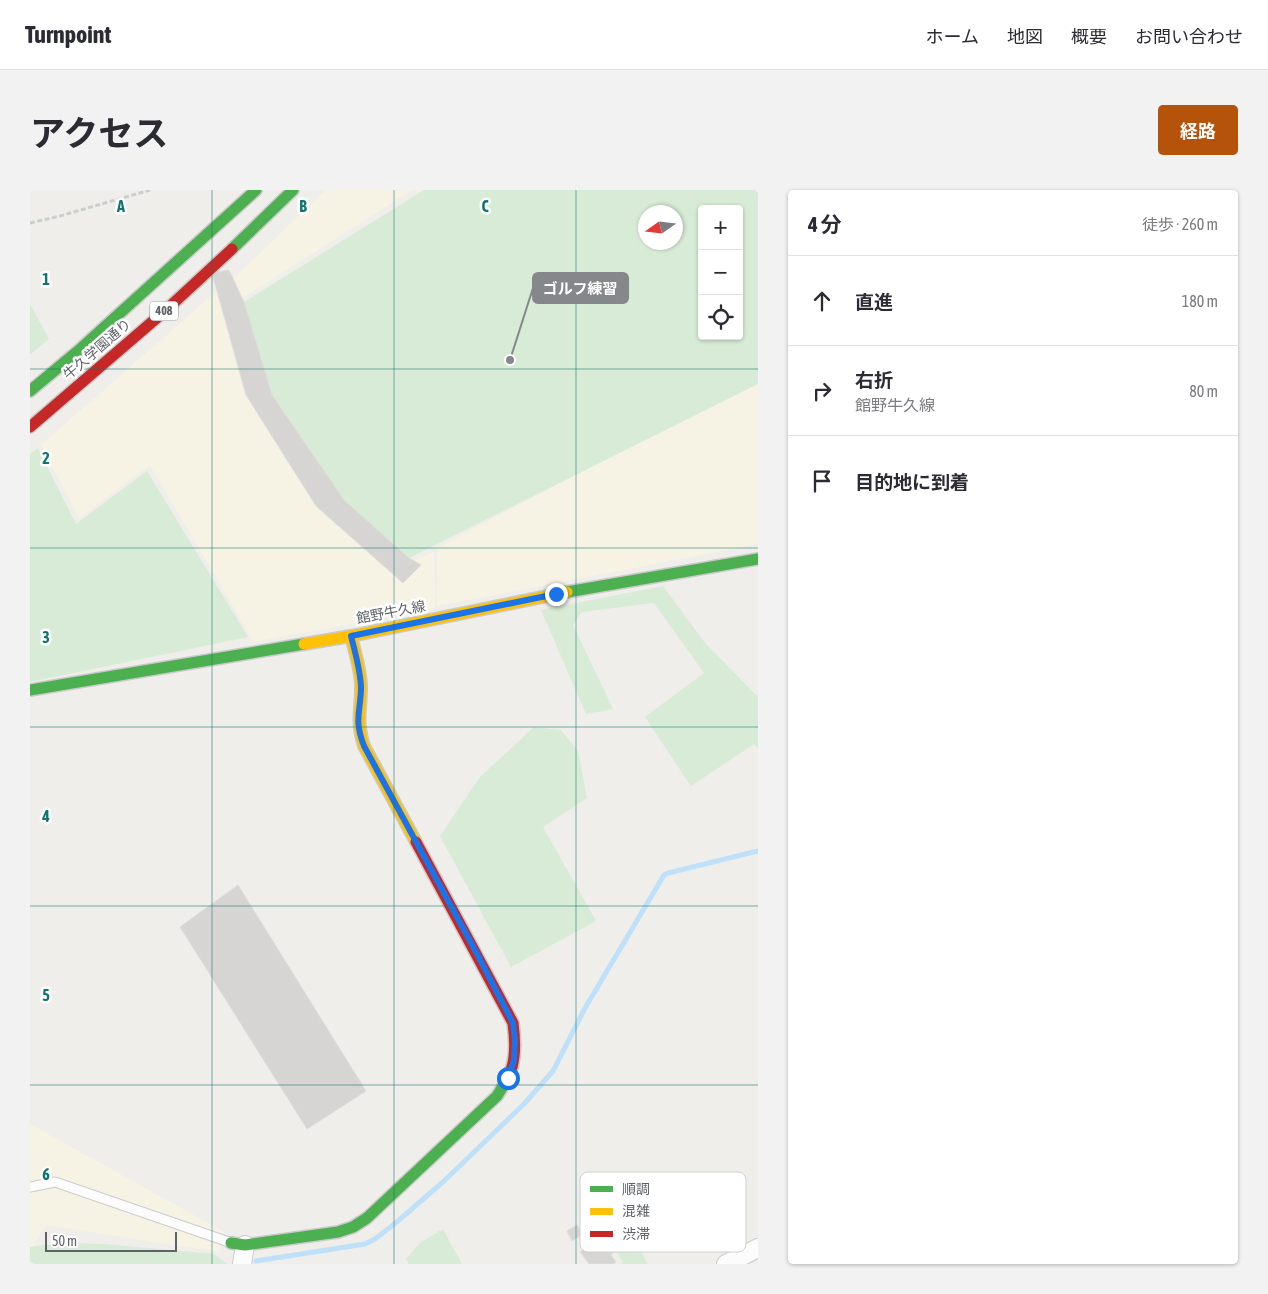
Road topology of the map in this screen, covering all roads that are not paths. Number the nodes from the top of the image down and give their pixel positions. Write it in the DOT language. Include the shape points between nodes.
graph roads {
  1 [pos="256,190"];
  2 [pos="293,190"];
  3 [pos="30,392"];
  4 [pos="30,427"];
  5 [pos="758,559"];
  6 [pos="351,636"];
  7 [pos="30,690"];
  8 [pos="30,1187"];
  9 [pos="238,1244"];
  10 [pos="758,1248"];
  11 [pos="242,1264"];
  12 [pos="726,1264"];
  1 -- 3 [label="main road, 牛久学園通り / 408"];
  2 -- 4 [label="main road, 牛久学園通り / 408" via="166,310"];
  5 -- 6 [label="main road, 館野牛久線" via="556,594"];
  6 -- 7 [label="main road, 館野牛久線"];
  6 -- 9 [label="main road" via="361,688 358,732 513,1023 514,1060 497,1096 367,1218 338,1232"];
  8 -- 9 [label="lane" via="55,1182"];
  9 -- 11 [label="street"];
  10 -- 12 [label="street"];
}
